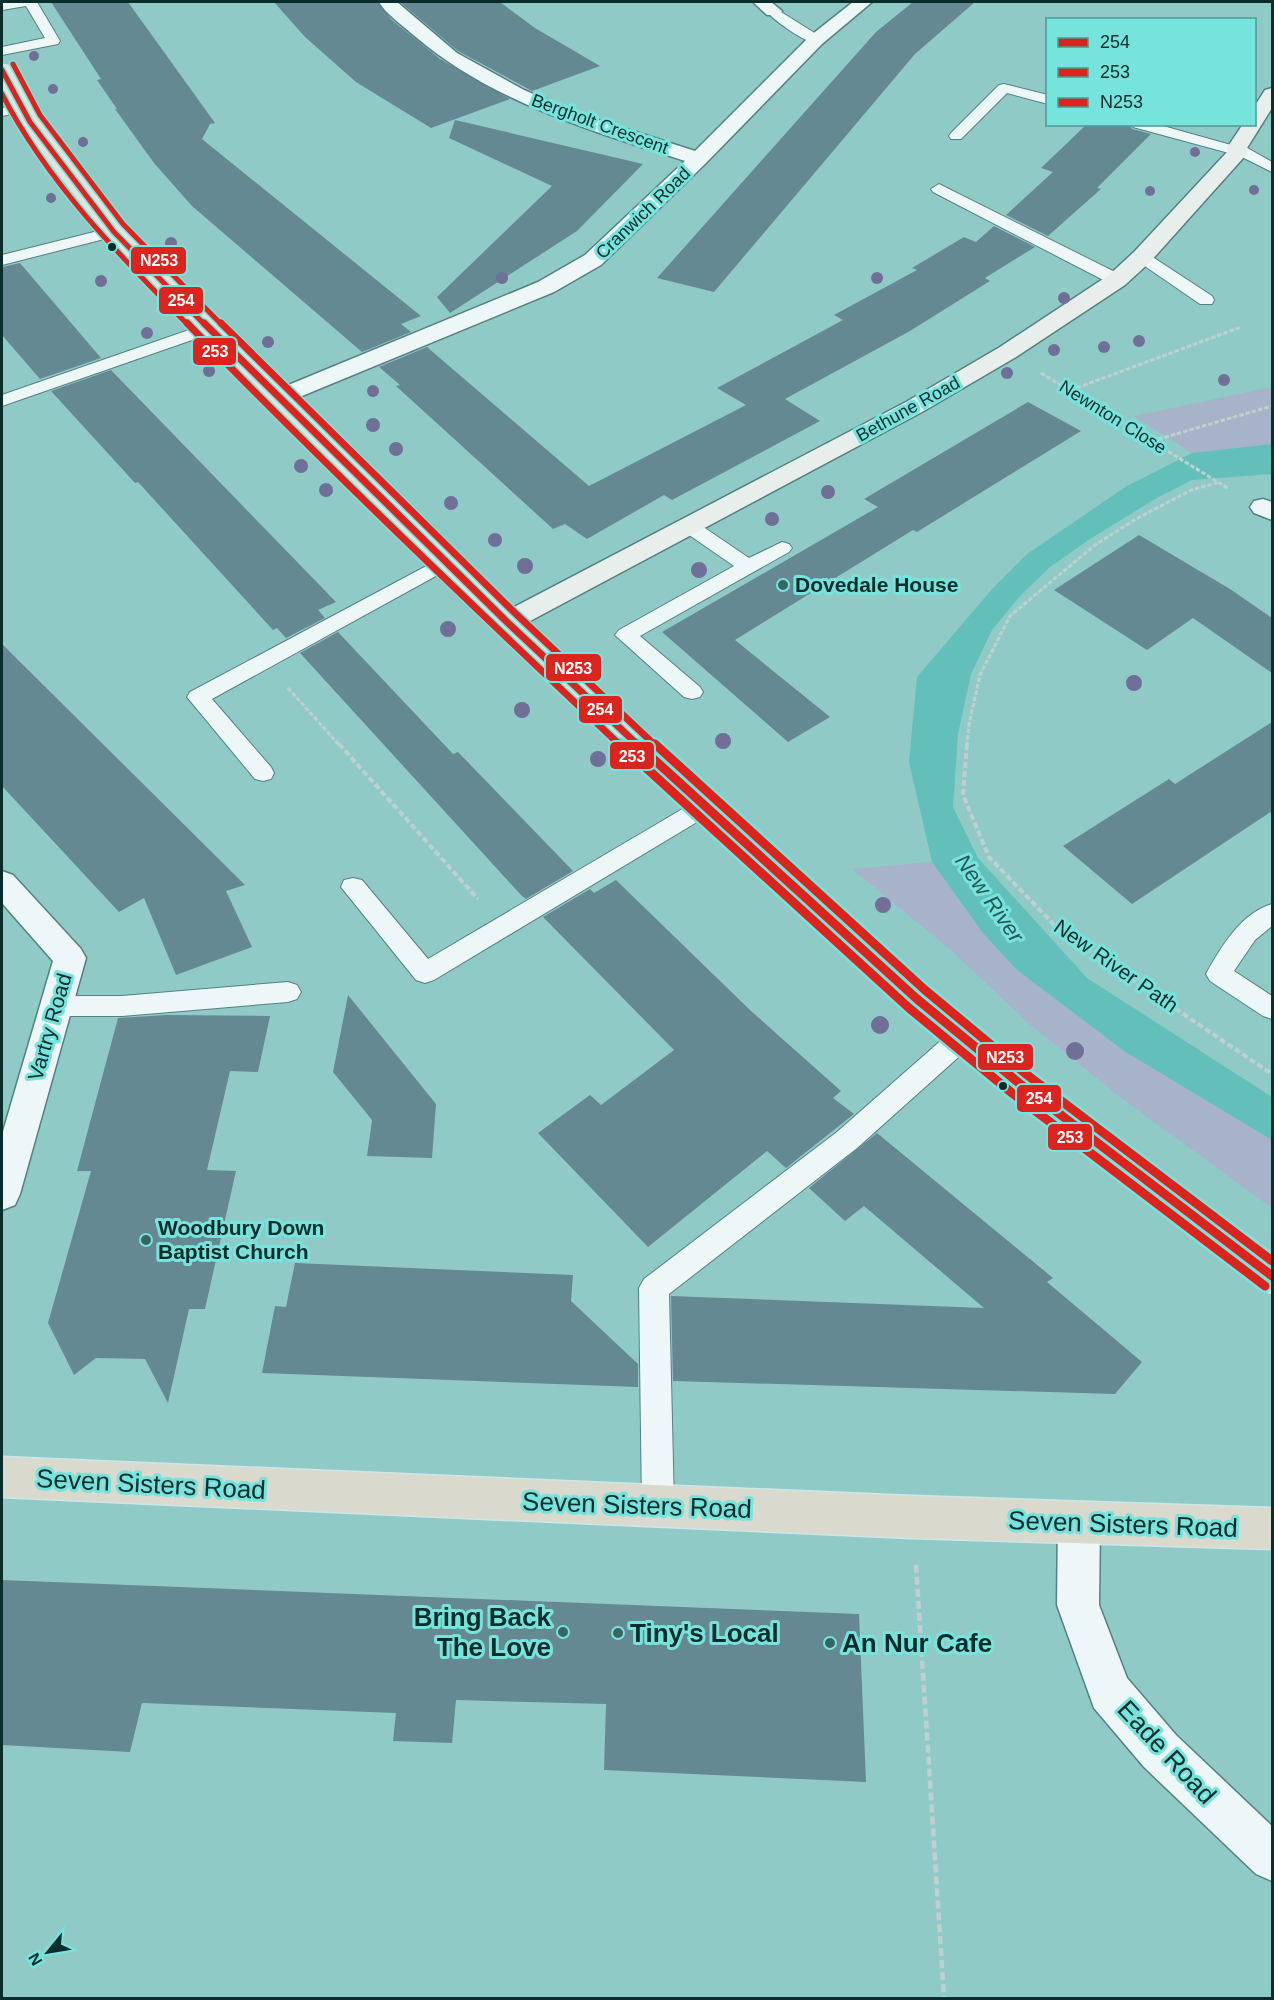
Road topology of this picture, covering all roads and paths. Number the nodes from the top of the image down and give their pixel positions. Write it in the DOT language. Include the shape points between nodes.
graph roads {
  1 [pos="25,2"];
  2 [pos="31,2"];
  3 [pos="387,2"];
  4 [pos="864,2"];
  5 [pos="2,6"];
  6 [pos="767,6"];
  7 [pos="816,40"];
  8 [pos="2,51"];
  9 [pos="2,70"];
  10 [pos="1272,94"];
  11 [pos="1046,100"];
  12 [pos="11,110"];
  13 [pos="1256,120"];
  14 [pos="1146,126"];
  15 [pos="1252,126"];
  16 [pos="956,136"];
  17 [pos="1238,150"];
  18 [pos="699,159"];
  19 [pos="1272,168"];
  20 [pos="939,189"];
  21 [pos="114,231"];
  22 [pos="1142,257"];
  23 [pos="2,260"];
  24 [pos="1117,280"];
  25 [pos="1206,300"];
  26 [pos="1241,327"];
  27 [pos="209,328"];
  28 [pos="1008,352"];
  29 [pos="1070,391"];
  30 [pos="278,398"];
  31 [pos="2,401"];
  32 [pos="1271,407"];
  33 [pos="1151,441"];
  34 [pos="1217,483"];
  35 [pos="689,526"];
  36 [pos="782,548"];
  37 [pos="447,561"];
  38 [pos="749,567"];
  39 [pos="507,622"];
  40 [pos="264,662"];
  41 [pos="692,692"];
  42 [pos="263,773"];
  43 [pos="704,807"];
  44 [pos="2,883"];
  45 [pos="353,886"];
  46 [pos="1272,913"];
  47 [pos="503,926"];
  48 [pos="288,992"];
  49 [pos="56,1006"];
  50 [pos="1272,1009"];
  51 [pos="963,1037"];
  52 [pos="1272,1074"];
  53 [pos="2,1194"];
  54 [pos="1272,1276"];
  55 [pos="2,1477"];
  56 [pos="658,1506"];
  57 [pos="1079,1523"];
  58 [pos="1272,1529"];
  59 [pos="920,1608"];
  60 [pos="1272,1858"];
  61 [pos="944,1998"];
  1 -- 5 [label="lane"];
  2 -- 8 [label="lane" via="53,41"];
  3 -- 18 [label="street, Bergholt Crescent" via="462,63 523,96 582,121"];
  4 -- 7 [label="street, Cranwich Road"];
  6 -- 7 [label="lane"];
  7 -- 18 [label="street, Cranwich Road"];
  9 -- 12 [label="main road"];
  10 -- 13 [label="street, Bethune Road"];
  11 -- 16 [label="lane" via="1004,88"];
  12 -- 21 [label="main road"];
  14 -- 17 [label="lane"];
  15 -- 17 [label="street, Bethune Road"];
  17 -- 19 [label="lane"];
  17 -- 22 [label="street, Bethune Road"];
  18 -- 30 [label="street, Cranwich Road" via="593,261 546,287"];
  20 -- 24 [label="lane"];
  21 -- 23 [label="lane"];
  21 -- 27 [label="main road"];
  22 -- 24 [label="street, Bethune Road"];
  22 -- 25 [label="lane"];
  24 -- 28 [label="street, Bethune Road"];
  26 -- 29 [label="path"];
  27 -- 30 [label="main road"];
  27 -- 31 [label="lane"];
  28 -- 29 [label="path, Newnton Close"];
  28 -- 35 [label="street, Bethune Road" via="914,407"];
  29 -- 33 [label="path, Newnton Close"];
  30 -- 37 [label="main road"];
  32 -- 33 [label="path"];
  33 -- 34 [label="path, Newnton Close"];
  34 -- 52 [label="path, New River Path" via="1204,485 1136,519 1095,545 1010,616 980,675 969,724 963,795 989,857 1059,930"];
  35 -- 38 [label="lane"];
  35 -- 39 [label="street, Bethune Road"];
  36 -- 38 [label="lane"];
  37 -- 39 [label="main road"];
  37 -- 40 [label="lane"];
  38 -- 41 [label="lane" via="626,635"];
  39 -- 43 [label="main road"];
  40 -- 42 [label="lane" via="198,697"];
  40 -- 47 [label="path"];
  43 -- 47 [label="lane"];
  43 -- 51 [label="main road"];
  44 -- 49 [label="street, Vartry Road" via="70,958"];
  45 -- 47 [label="lane" via="425,973"];
  46 -- 50 [label="lane" via="1246,933 1219,975"];
  48 -- 49 [label="lane" via="122,1006"];
  49 -- 53 [label="street, Vartry Road"];
  51 -- 54 [label="main road"];
  51 -- 56 [label="lane" via="847,1140 654,1288"];
  55 -- 56 [label="highway, Seven Sisters Road"];
  56 -- 57 [label="highway, Seven Sisters Road"];
  57 -- 58 [label="highway, Seven Sisters Road"];
  57 -- 60 [label="street, Eade Road" via="1078,1605 1110,1692 1160,1751"];
  59 -- 61 [label="path"];
}
